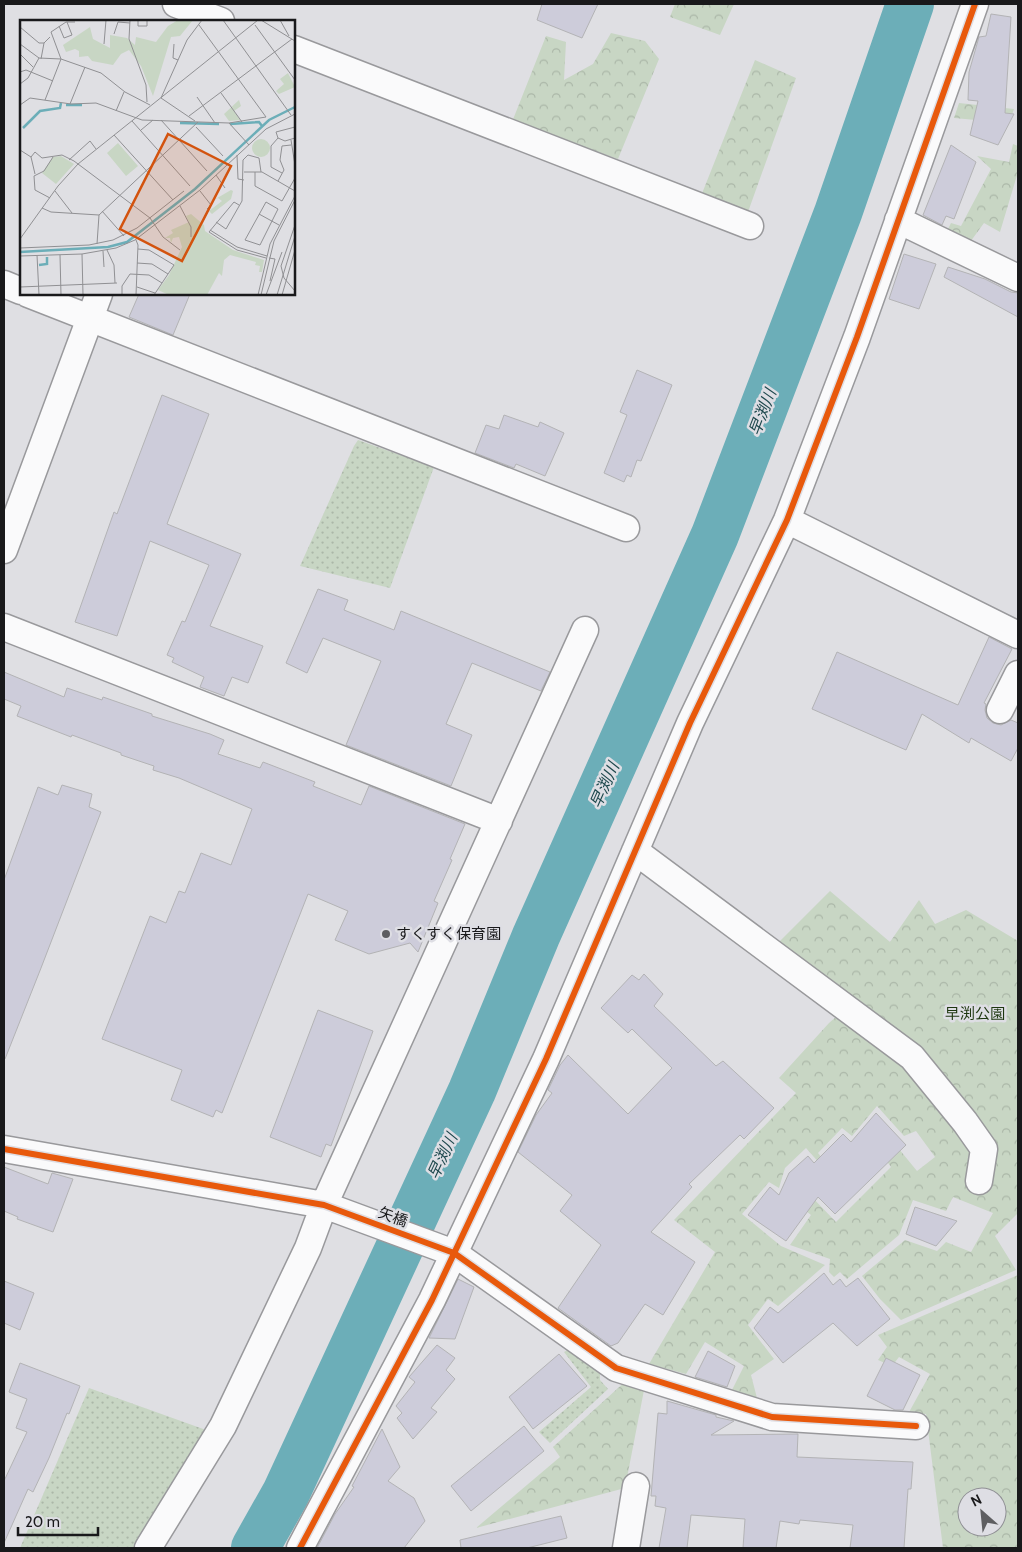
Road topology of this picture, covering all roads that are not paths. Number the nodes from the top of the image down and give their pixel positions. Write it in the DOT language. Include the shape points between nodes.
graph roads {
  1 [pos="176,4"];
  2 [pos="975,4"];
  3 [pos="207,15"];
  4 [pos="295,49"];
  5 [pos="898,220"];
  6 [pos="750,226"];
  7 [pos="1018,278"];
  8 [pos="4,284"];
  9 [pos="20,291"];
  10 [pos="34,295"];
  11 [pos="95,306"];
  12 [pos="787,520"];
  13 [pos="626,528"];
  14 [pos="4,550"];
  15 [pos="4,627"];
  16 [pos="585,630"];
  17 [pos="1018,635"];
  18 [pos="1018,674"];
  19 [pos="1000,710"];
  20 [pos="499,821"];
  21 [pos="635,851"];
  22 [pos="4,1149"];
  23 [pos="979,1181"];
  24 [pos="324,1205"];
  25 [pos="454,1253"];
  26 [pos="916,1426"];
  27 [pos="636,1486"];
  28 [pos="148,1548"];
  29 [pos="300,1548"];
  30 [pos="626,1548"];
  1 -- 3 [label="street"];
  2 -- 5 [label="street"];
  4 -- 6 [label="street"];
  5 -- 7 [label="street"];
  5 -- 12 [label="street"];
  8 -- 9 [label="street"];
  10 -- 11 [label="street"];
  11 -- 13 [label="street"];
  11 -- 14 [label="street"];
  12 -- 17 [label="street"];
  12 -- 21 [label="street" via="690,723"];
  15 -- 20 [label="street"];
  16 -- 20 [label="street"];
  18 -- 19 [label="street"];
  20 -- 24 [label="street"];
  21 -- 23 [label="street" via="912,1057 984,1149"];
  21 -- 25 [label="street" via="546,1059"];
  22 -- 24 [label="street, 矢橋"];
  24 -- 25 [label="street, 矢橋"];
  24 -- 28 [label="street" via="308,1248 223,1426"];
  25 -- 26 [label="street, 矢橋" via="616,1368 772,1417"];
  25 -- 29 [label="street"];
  27 -- 30 [label="street"];
}
